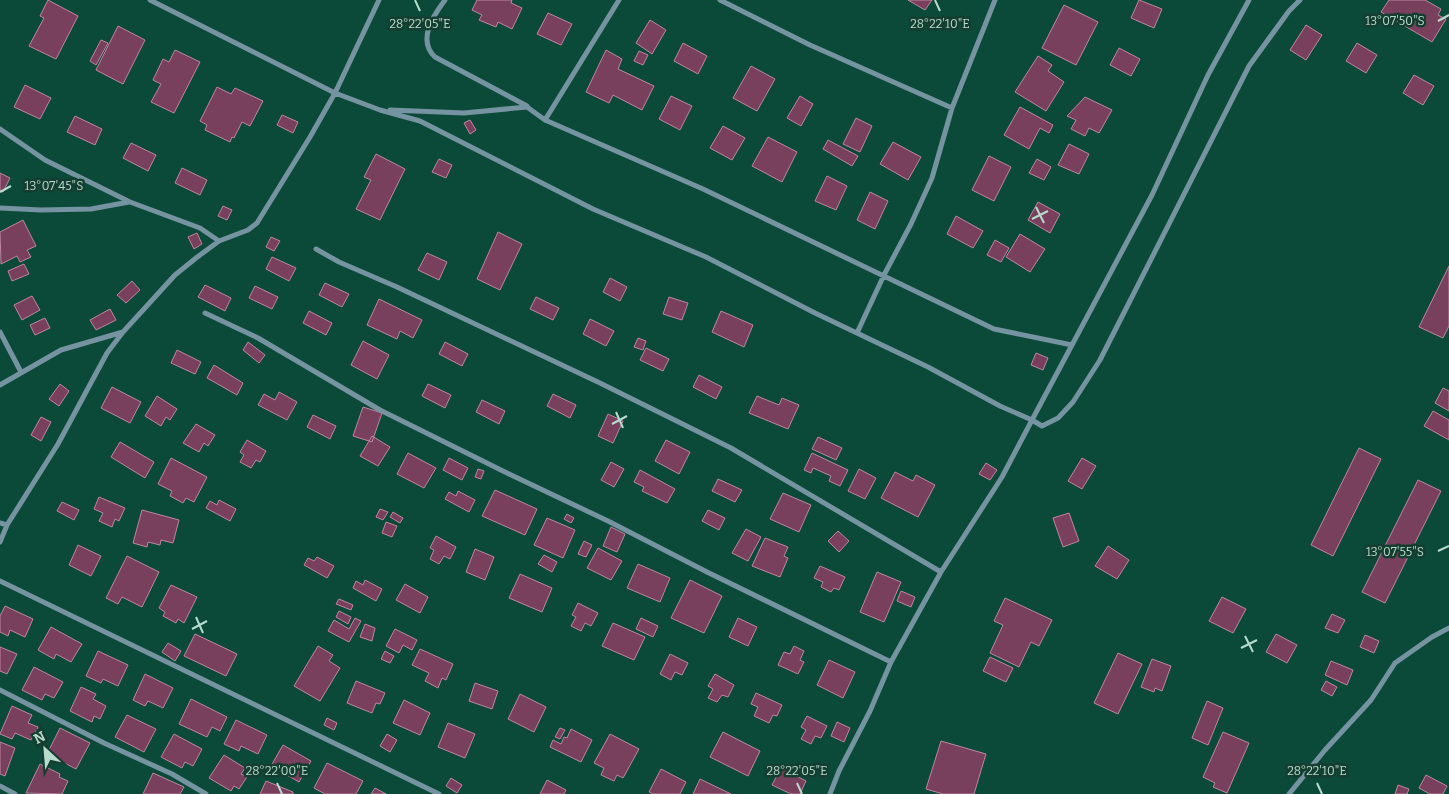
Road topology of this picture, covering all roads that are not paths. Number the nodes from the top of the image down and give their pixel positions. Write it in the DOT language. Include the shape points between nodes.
graph roads {
  1 [pos="150,0"];
  2 [pos="379,0"];
  3 [pos="445,0"];
  4 [pos="620,0"];
  5 [pos="720,0"];
  6 [pos="995,0"];
  7 [pos="1249,0"];
  8 [pos="1300,0"];
  9 [pos="335,93"];
  10 [pos="527,106"];
  11 [pos="952,108"];
  12 [pos="380,110"];
  13 [pos="545,120"];
  14 [pos="0,129"];
  15 [pos="130,202"];
  16 [pos="0,208"];
  17 [pos="219,241"];
  18 [pos="316,249"];
  19 [pos="884,275"];
  20 [pos="204,313"];
  21 [pos="0,332"];
  22 [pos="123,332"];
  23 [pos="857,333"];
  24 [pos="1072,345"];
  25 [pos="21,372"];
  26 [pos="0,385"];
  27 [pos="1032,420"];
  28 [pos="0,522"];
  29 [pos="7,525"];
  30 [pos="0,542"];
  31 [pos="941,572"];
  32 [pos="0,581"];
  33 [pos="1449,628"];
  34 [pos="892,662"];
  35 [pos="0,690"];
  36 [pos="0,786"];
  37 [pos="15,794"];
  38 [pos="206,794"];
  39 [pos="439,794"];
  40 [pos="830,794"];
  41 [pos="1289,794"];
  1 -- 9 [label="street"];
  2 -- 9 [label="street"];
  3 -- 10 [label="street" via="426,34 430,52"];
  4 -- 13 [label="street"];
  5 -- 11 [label="street" via="810,45"];
  6 -- 11 [label="street"];
  7 -- 24 [label="street" via="1208,74 1152,195"];
  8 -- 27 [label="street" via="1249,66 1100,360 1073,402 1058,418 1042,426"];
  9 -- 12 [label="street"];
  9 -- 17 [label="street" via="257,223"];
  10 -- 12 [label="street" via="464,112"];
  10 -- 13 [label="street"];
  11 -- 19 [label="street" via="932,178"];
  12 -- 23 [label="street" via="420,121 593,209 706,258"];
  13 -- 19 [label="street" via="703,189"];
  14 -- 15 [label="street" via="45,160"];
  15 -- 16 [label="street" via="91,209"];
  15 -- 17 [label="street" via="200,228"];
  17 -- 22 [label="street" via="175,275"];
  18 -- 31 [label="street" via="731,448"];
  19 -- 23 [label="street"];
  19 -- 24 [label="street" via="994,328"];
  20 -- 34 [label="street" via="258,338 380,410"];
  21 -- 25 [label="street"];
  22 -- 25 [label="street" via="61,350"];
  22 -- 29 [label="street" via="107,353 58,444"];
  23 -- 27 [label="street"];
  24 -- 27 [label="street"];
  25 -- 26 [label="street"];
  27 -- 31 [label="street" via="1002,477"];
  28 -- 29 [label="street"];
  29 -- 30 [label="street"];
  31 -- 34 [label="street"];
  32 -- 39 [label="street"];
  33 -- 41 [label="street" via="1395,663 1371,700"];
  34 -- 40 [label="street"];
  35 -- 38 [label="street" via="172,774"];
  36 -- 37 [label="street"];
}
